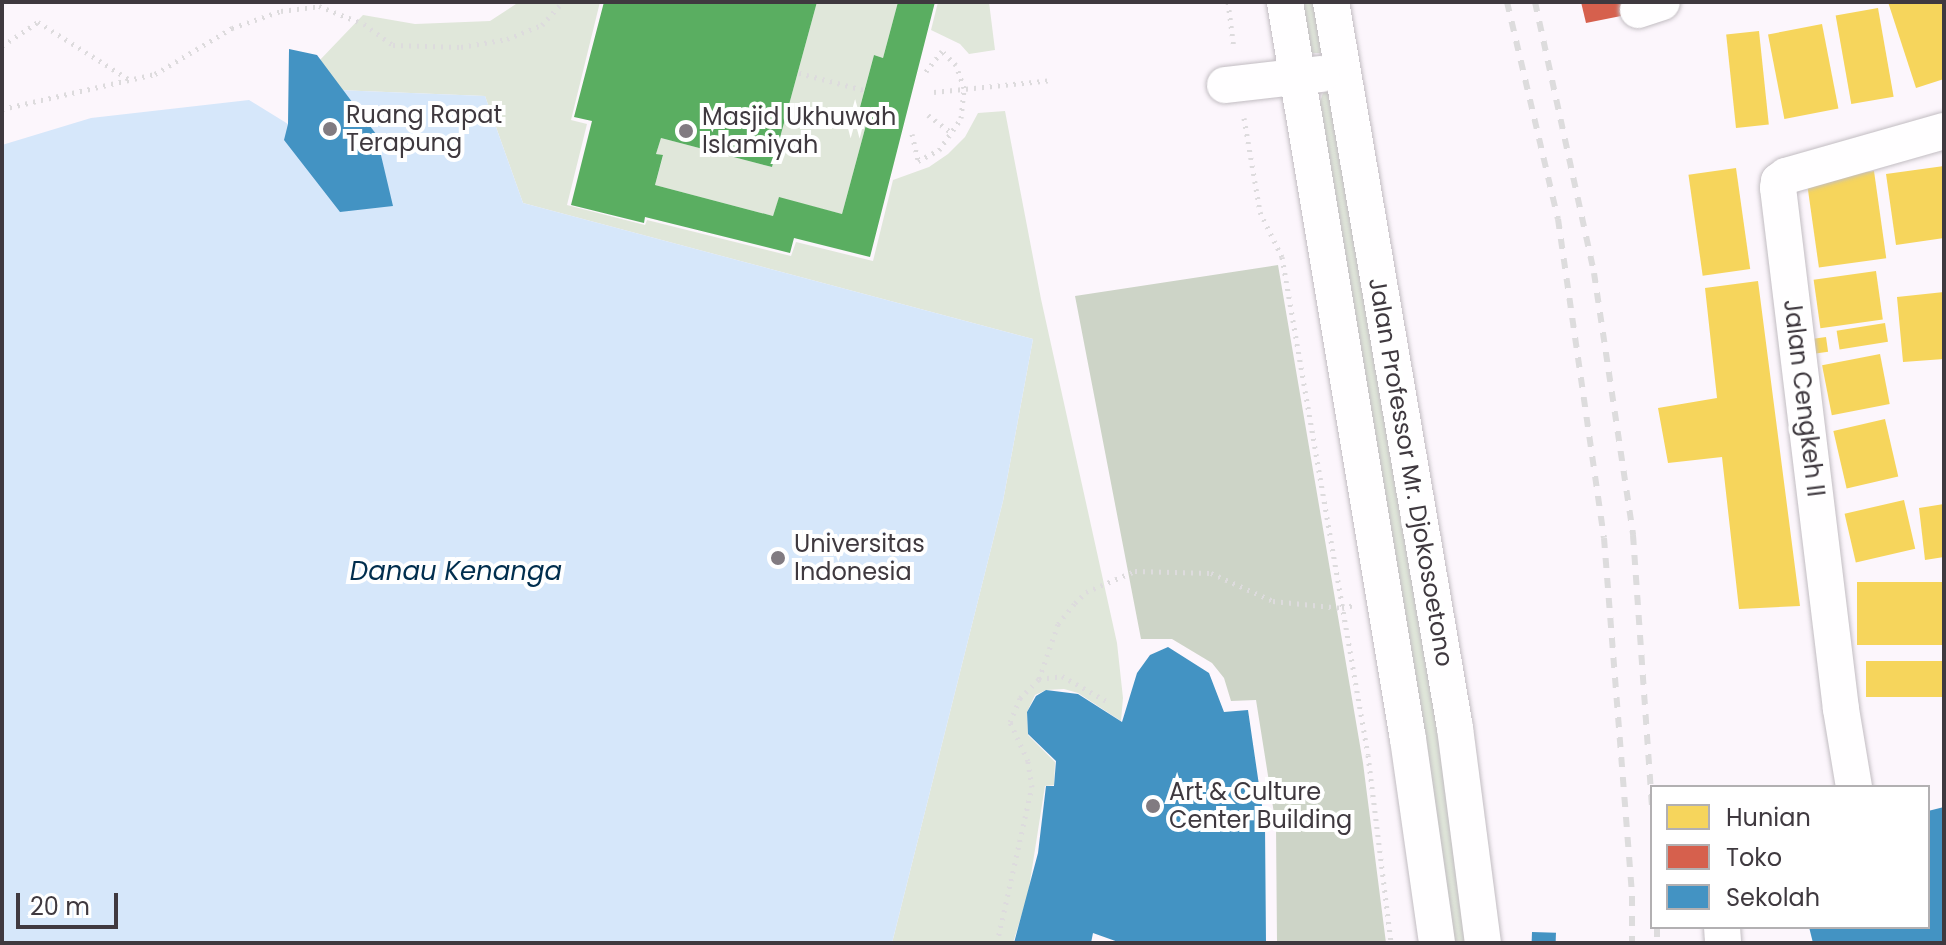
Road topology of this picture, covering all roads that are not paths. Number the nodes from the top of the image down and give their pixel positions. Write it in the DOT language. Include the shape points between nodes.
graph roads {
  1 [pos="1285,2"];
  2 [pos="1331,2"];
  3 [pos="1342,71"];
  4 [pos="1297,77"];
  5 [pos="1232,85"];
  6 [pos="1944,131"];
  7 [pos="1854,785"];
  8 [pos="1437,943"];
  9 [pos="1483,943"];
  1 -- 4 [label="street, Jalan Professor Mr. Djokosoetono"];
  2 -- 3 [label="street, Jalan Professor Mr. Djokosoetono"];
  3 -- 4 [label="street"];
  3 -- 9 [label="street, Jalan Professor Mr. Djokosoetono" via="1455,728"];
  4 -- 5 [label="street"];
  4 -- 8 [label="street, Jalan Professor Mr. Djokosoetono"];
  6 -- 7 [label="street, Jalan Cengkeh II" via="1786,176 1778,188"];
}
